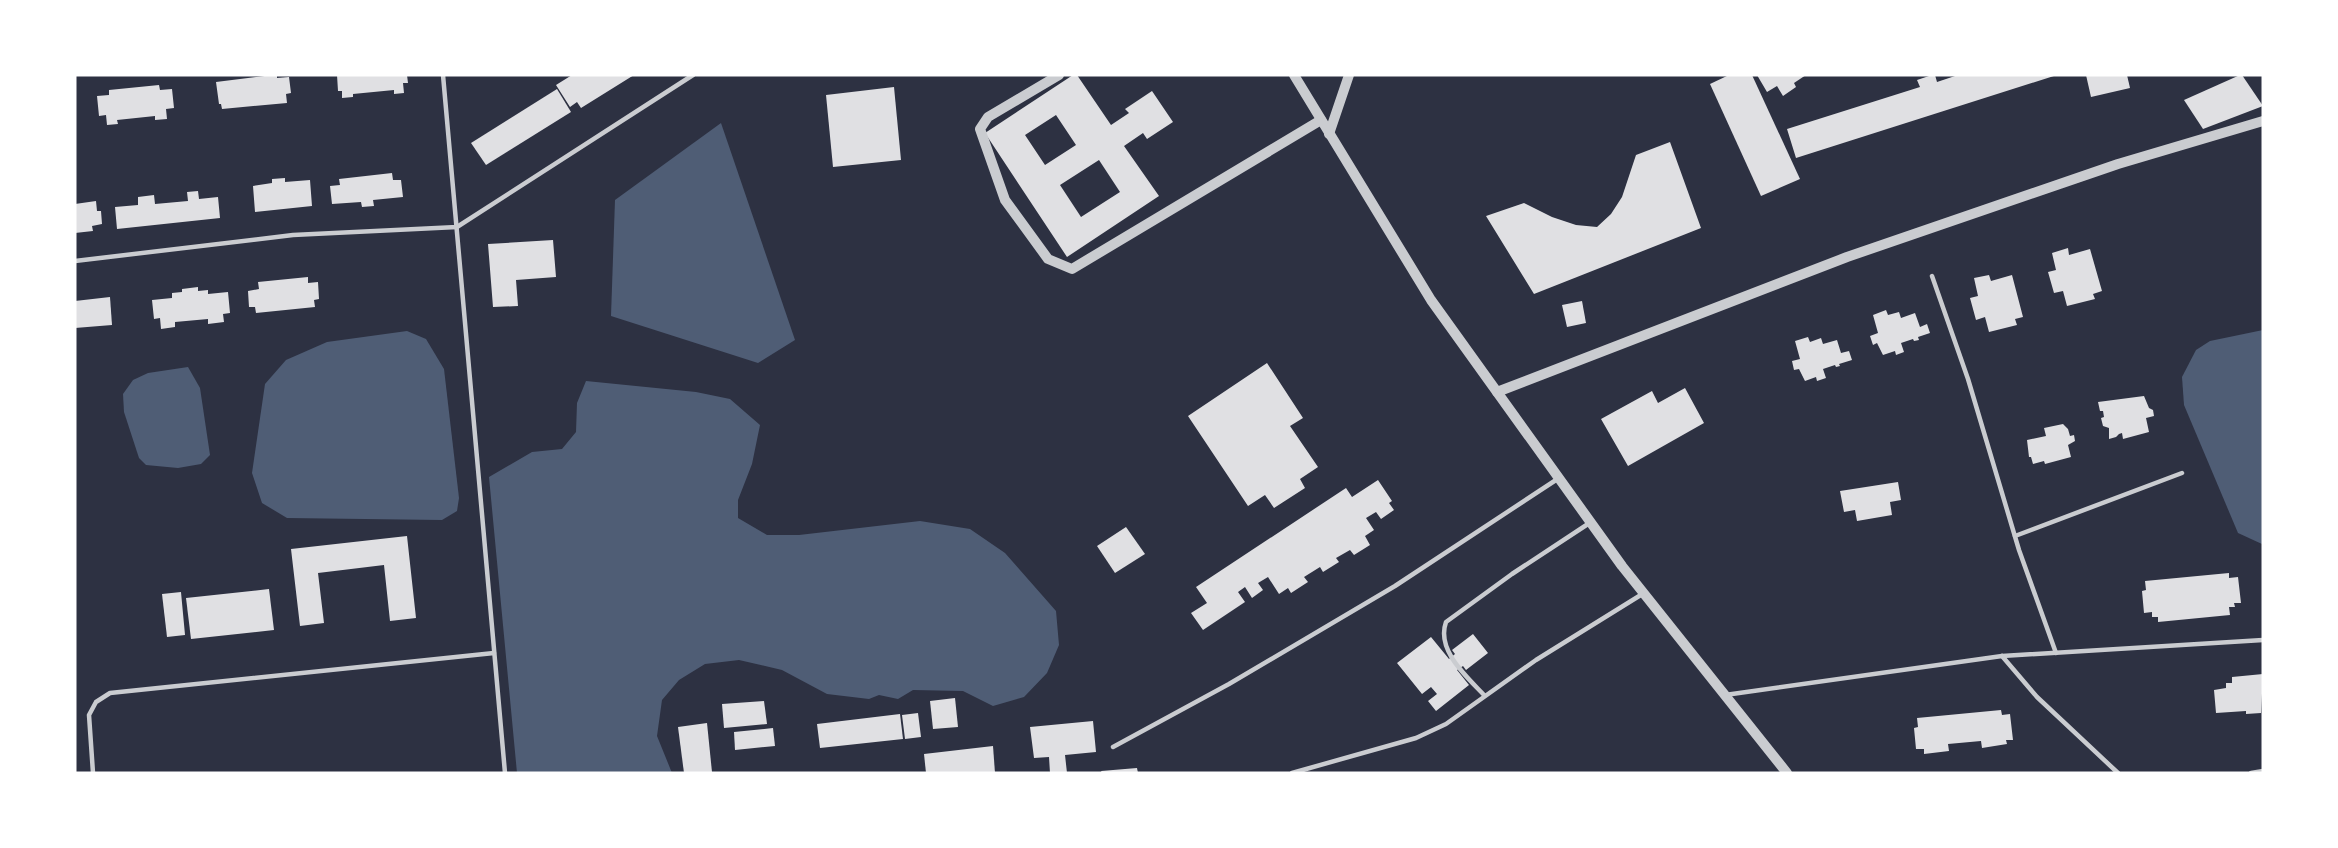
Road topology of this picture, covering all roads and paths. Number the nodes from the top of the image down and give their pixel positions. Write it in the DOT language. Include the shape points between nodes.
graph roads {
  1 [pos="443,75"];
  2 [pos="693,75"];
  3 [pos="1059,75"];
  4 [pos="1294,75"];
  5 [pos="1349,75"];
  6 [pos="1321,120"];
  7 [pos="2263,121"];
  8 [pos="1329,134"];
  9 [pos="457,227"];
  10 [pos="75,261"];
  11 [pos="1932,276"];
  12 [pos="1497,392"];
  13 [pos="2182,473"];
  14 [pos="1559,478"];
  15 [pos="1591,522"];
  16 [pos="2015,536"];
  17 [pos="1644,593"];
  18 [pos="2263,640"];
  19 [pos="495,653"];
  20 [pos="2056,653"];
  21 [pos="2002,656"];
  22 [pos="1725,694"];
  23 [pos="1484,695"];
  24 [pos="1113,747"];
  25 [pos="2263,771"];
  26 [pos="93,773"];
  27 [pos="506,773"];
  28 [pos="1292,773"];
  29 [pos="1787,773"];
  30 [pos="2118,773"];
  31 [pos="2251,773"];
  1 -- 9 [label="lane"];
  2 -- 9 [label="lane"];
  3 -- 6 [label="street" via="988,117 980,129 1005,200 1048,259 1072,269"];
  4 -- 6 [label="street"];
  5 -- 8 [label="street"];
  6 -- 8 [label="street"];
  7 -- 12 [label="street" via="2118,164 1847,256"];
  8 -- 12 [label="street" via="1431,300"];
  9 -- 10 [label="lane" via="293,235"];
  9 -- 19 [label="lane"];
  11 -- 16 [label="lane"];
  12 -- 14 [label="street"];
  13 -- 16 [label="lane"];
  14 -- 15 [label="street"];
  14 -- 24 [label="lane" via="1395,586"];
  15 -- 17 [label="street"];
  15 -- 23 [label="lane" via="1446,622 1443,632 1450,654"];
  16 -- 20 [label="lane"];
  17 -- 22 [label="street"];
  17 -- 23 [label="lane"];
  18 -- 20 [label="lane"];
  19 -- 26 [label="lane" via="111,693 96,702 89,716"];
  19 -- 27 [label="lane"];
  20 -- 21 [label="lane"];
  21 -- 22 [label="lane"];
  21 -- 30 [label="lane" via="2037,697"];
  22 -- 29 [label="street"];
  23 -- 28 [label="lane" via="1446,724 1416,738"];
  25 -- 31 [label="lane"];
}
